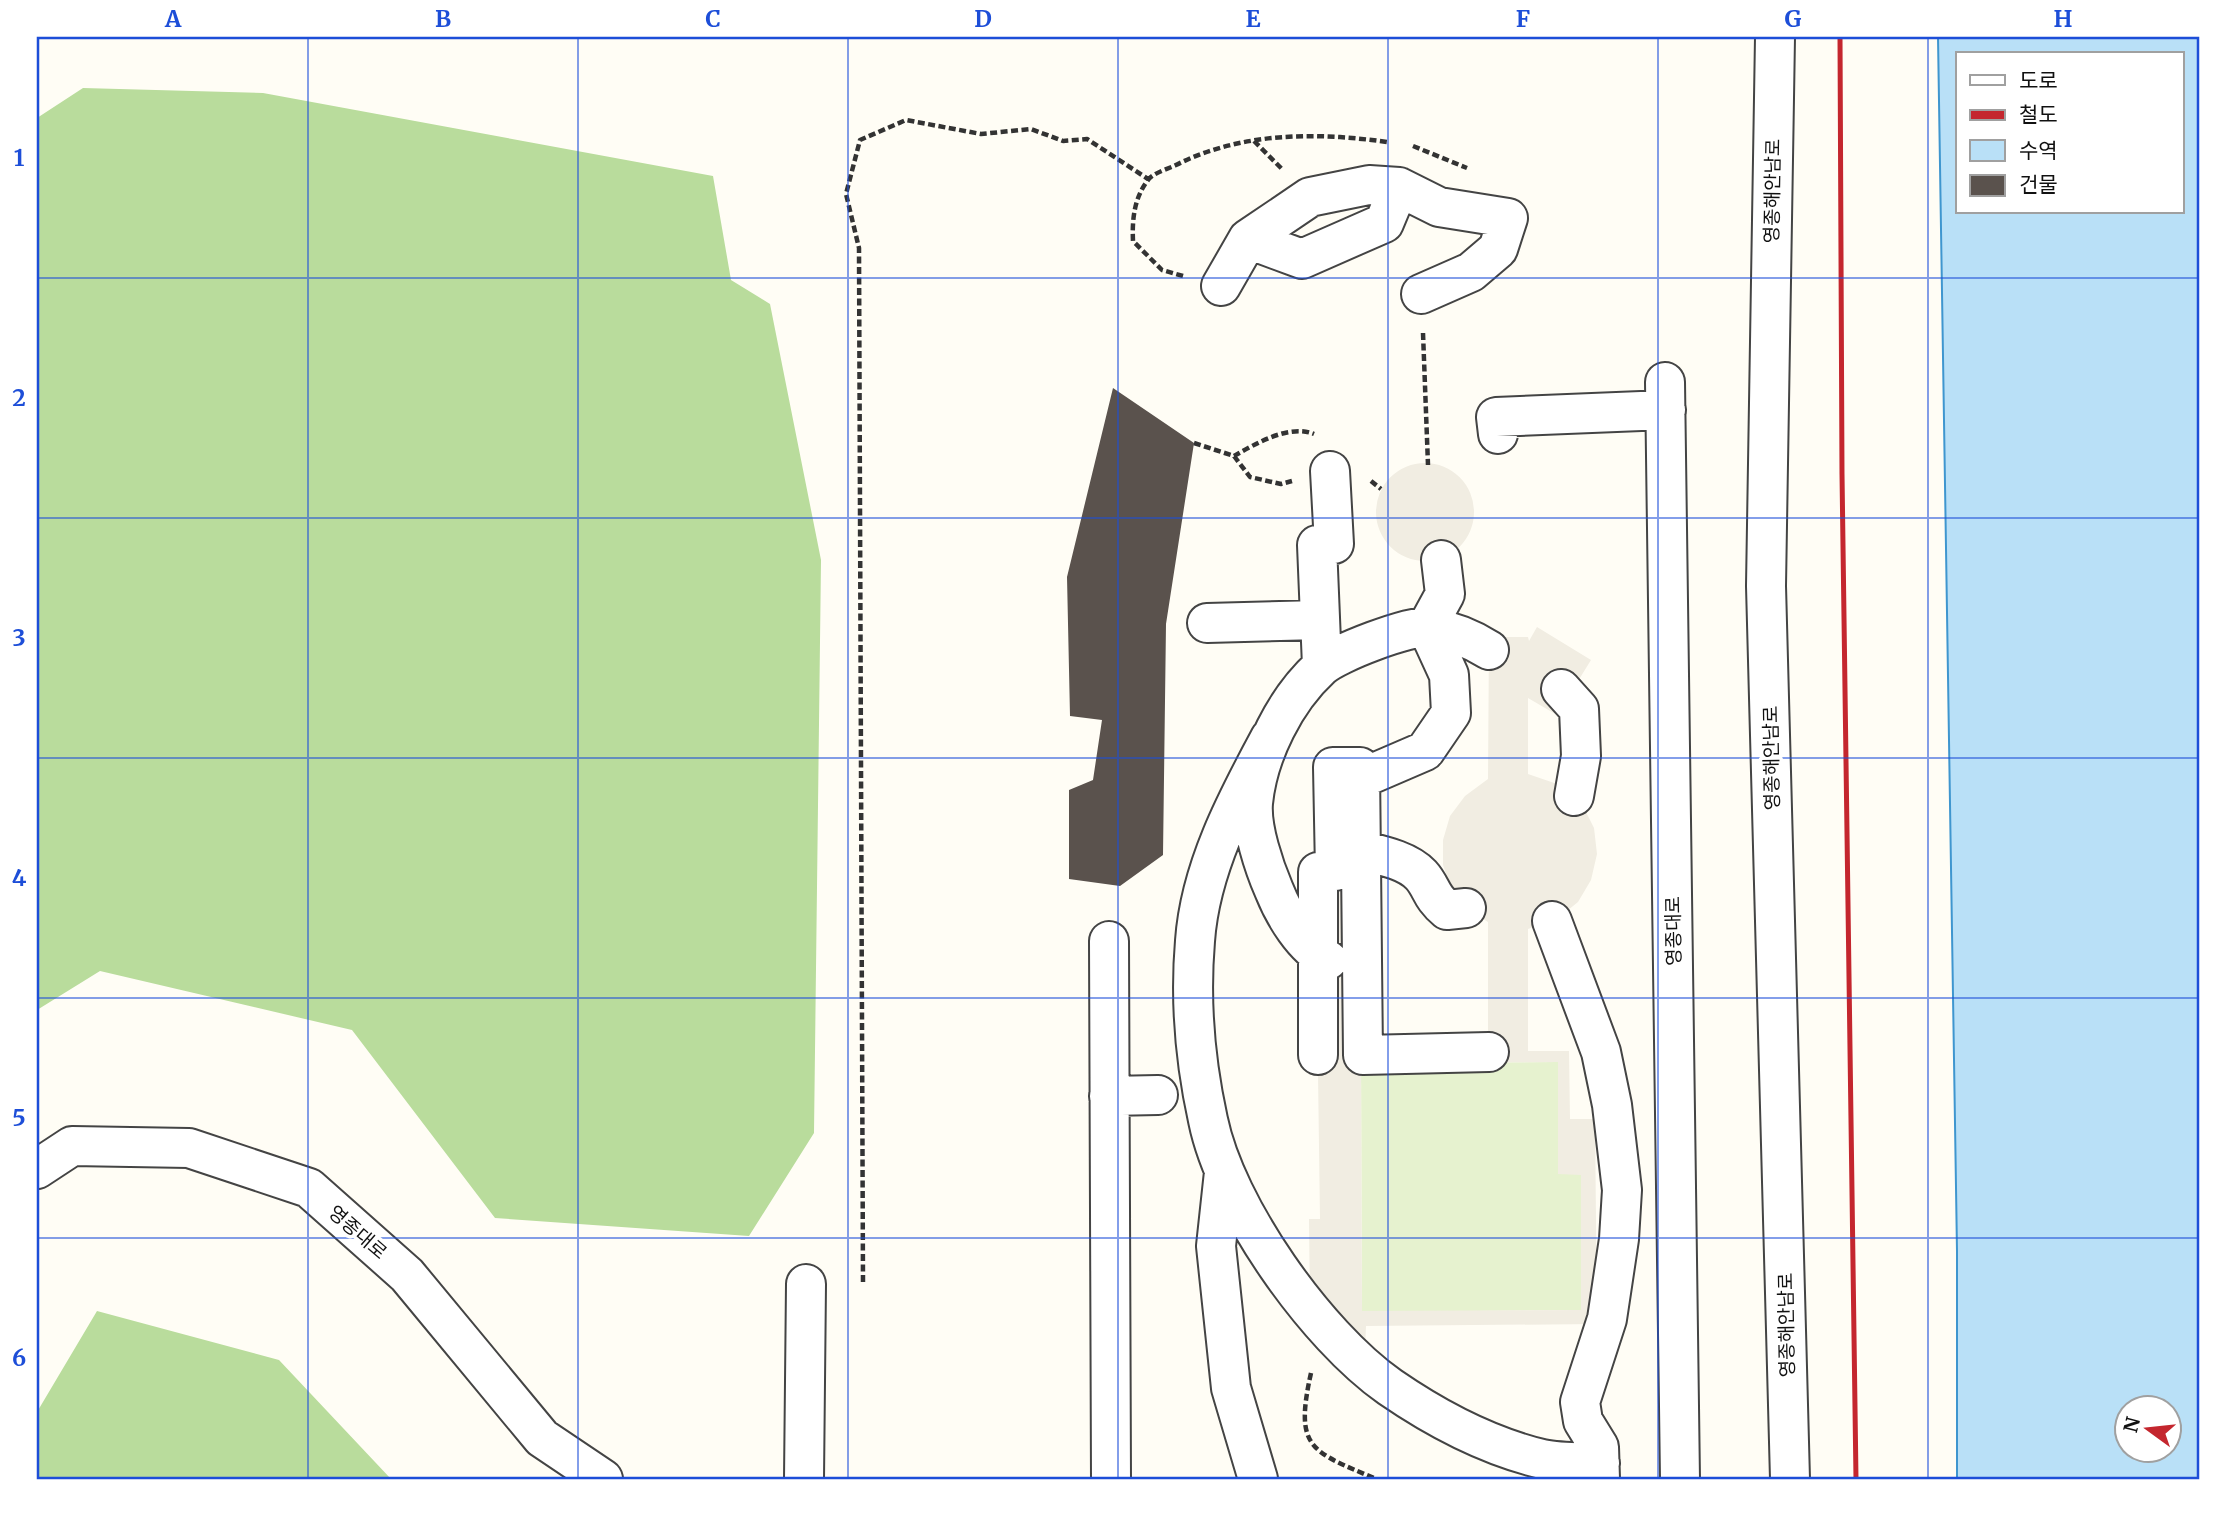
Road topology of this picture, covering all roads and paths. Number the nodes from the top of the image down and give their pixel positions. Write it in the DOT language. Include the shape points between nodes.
graph roads {
  1 [pos="1775,37"];
  2 [pos="1149,179"];
  3 [pos="1399,187"];
  4 [pos="1248,239"];
  5 [pos="1221,286"];
  6 [pos="1421,294"];
  7 [pos="1498,434"];
  8 [pos="1330,471"];
  9 [pos="1441,560"];
  10 [pos="1320,620"];
  11 [pos="1208,623"];
  12 [pos="1427,627"];
  13 [pos="1489,650"];
  14 [pos="1322,666"];
  15 [pos="1561,690"];
  16 [pos="1270,738"];
  17 [pos="1360,779"];
  18 [pos="1574,796"];
  19 [pos="1360,850"];
  20 [pos="1466,908"];
  21 [pos="1552,921"];
  22 [pos="1109,941"];
  23 [pos="1319,955"];
  24 [pos="1369,981"];
  25 [pos="1489,1052"];
  26 [pos="1318,1055"];
  27 [pos="1158,1095"];
  28 [pos="1109,1096"];
  29 [pos="1225,1167"];
  30 [pos="37,1169"];
  31 [pos="863,1282"];
  32 [pos="806,1284"];
  33 [pos="1327,1329"];
  34 [pos="1600,1471"];
  35 [pos="603,1479"];
  36 [pos="804,1479"];
  37 [pos="1111,1479"];
  38 [pos="1258,1479"];
  39 [pos="1376,1479"];
  40 [pos="1680,1479"];
  41 [pos="1790,1479"];
  1 -- 41 [label="street, 영종해안남로" via="1766,586"];
  2 -- 31 [label="path" via="1087,139 1063,141 1031,130 981,134 906,121 860,140 846,194 859,248"];
  3 -- 4 [label="street" via="1369,185 1310,197"];
  3 -- 4 [label="street" via="1384,223 1302,259"];
  3 -- 6 [label="street" via="1439,207 1508,218 1498,249 1471,272"];
  4 -- 5 [label="street"];
  7 -- 40 [label="street, 영종대로" via="1496,417 1665,396"];
  8 -- 10 [label="street" via="1334,544 1317,545"];
  9 -- 12 [label="street" via="1445,594"];
  10 -- 11 [label="street"];
  10 -- 14 [label="street"];
  12 -- 13 [label="street" via="1469,637"];
  12 -- 14 [label="street" via="1366,645"];
  12 -- 17 [label="street" via="1449,675 1451,713 1425,751"];
  14 -- 16 [label="street"];
  15 -- 18 [label="street" via="1579,709 1581,755"];
  16 -- 23 [label="street" via="1253,804 1262,863 1283,913"];
  16 -- 29 [label="street" via="1231,810 1195,938 1193,1015 1208,1122"];
  17 -- 19 [label="street"];
  17 -- 23 [label="street" via="1360,767 1333,767 1335,871 1318,872"];
  19 -- 20 [label="street" via="1393,858 1421,875 1432,898 1447,909"];
  19 -- 24 [label="street"];
  21 -- 34 [label="street" via="1601,1052 1622,1190 1606,1319 1580,1402 1583,1421 1599,1447"];
  22 -- 28 [label="street"];
  23 -- 24 [label="street"];
  23 -- 26 [label="street"];
  24 -- 25 [label="street" via="1363,1055"];
  27 -- 28 [label="street"];
  28 -- 37 [label="street"];
  29 -- 33 [label="street" via="1241,1210 1288,1282"];
  29 -- 38 [label="street" via="1216,1246 1228,1362 1231,1388"];
  30 -- 35 [label="street, 영종대로" via="72,1146 189,1148 309,1188 407,1275 542,1438"];
  32 -- 36 [label="street"];
  33 -- 34 [label="street" via="1388,1385 1438,1417 1494,1444"];
  33 -- 39 [label="path" via="1313,1364 1303,1412 1311,1443 1329,1458"];
}
